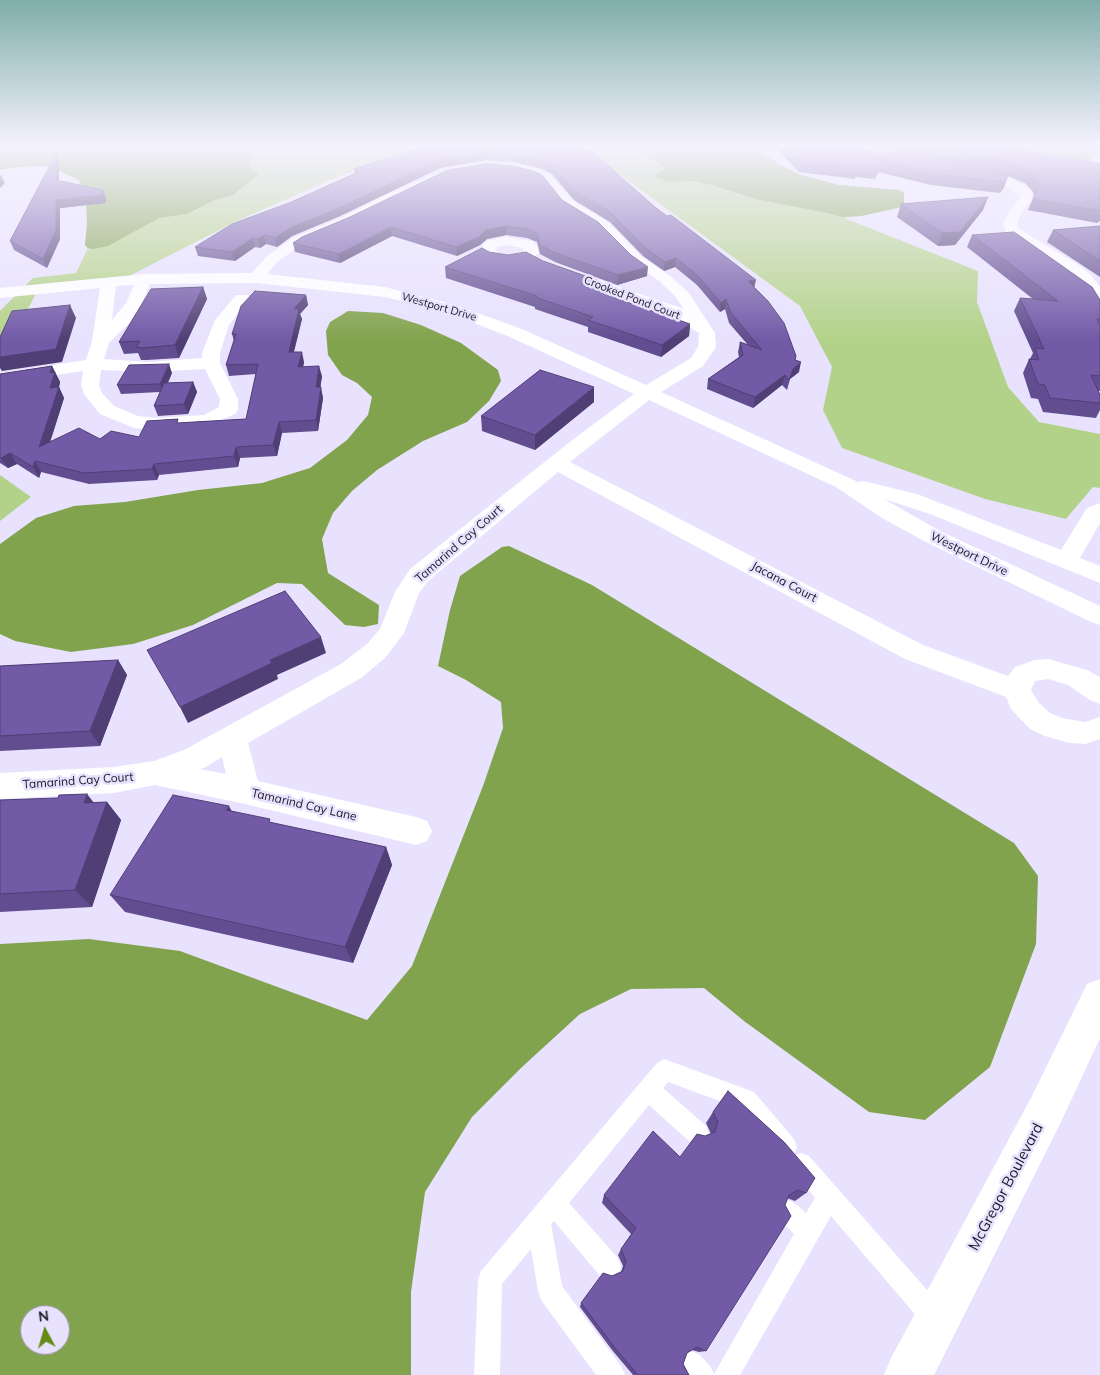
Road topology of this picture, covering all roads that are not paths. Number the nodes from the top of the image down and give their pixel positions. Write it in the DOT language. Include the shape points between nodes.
graph roads {
  1 [pos="365,211"];
  2 [pos="580,211"];
  3 [pos="1016,211"];
  4 [pos="469,258"];
  5 [pos="256,278"];
  6 [pos="144,279"];
  7 [pos="109,282"];
  8 [pos="0,293"];
  9 [pos="242,298"];
  10 [pos="1100,298"];
  11 [pos="707,333"];
  12 [pos="101,341"];
  13 [pos="211,363"];
  14 [pos="93,364"];
  15 [pos="0,378"];
  16 [pos="648,392"];
  17 [pos="556,463"];
  18 [pos="844,482"];
  19 [pos="1100,510"];
  20 [pos="1066,561"];
  21 [pos="1100,575"];
  22 [pos="1100,616"];
  23 [pos="1017,690"];
  24 [pos="1100,693"];
  25 [pos="1100,728"];
  26 [pos="232,738"];
  27 [pos="155,773"];
  28 [pos="0,786"];
  29 [pos="245,791"];
  30 [pos="416,831"];
  31 [pos="1100,997"];
  32 [pos="648,1090"];
  33 [pos="698,1134"];
  34 [pos="829,1196"];
  35 [pos="547,1212"];
  36 [pos="788,1212"];
  37 [pos="808,1232"];
  38 [pos="609,1267"];
  39 [pos="937,1320"];
  40 [pos="487,1375"];
  41 [pos="612,1375"];
  42 [pos="726,1375"];
  43 [pos="908,1375"];
  1 -- 5 [label="street" via="298,241 272,259"];
  2 -- 11 [label="street" via="604,226 638,260 681,293"];
  3 -- 10 [label="street" via="1010,224 1012,230 1078,270"];
  4 -- 11 [label="street, Crooked Pond Court" via="486,250 490,256 501,259 539,262 678,313"];
  5 -- 6 [label="street, Westport Drive"];
  5 -- 16 [label="street, Westport Drive" via="385,292 449,308 516,333"];
  6 -- 7 [label="street, Westport Drive"];
  6 -- 12 [label="street" via="130,310"];
  7 -- 8 [label="street, Westport Drive"];
  7 -- 12 [label="street"];
  9 -- 13 [label="street" via="217,333"];
  11 -- 16 [label="street, Tamarind Cay Court" via="707,347 697,362"];
  12 -- 14 [label="street"];
  13 -- 14 [label="street" via="139,367"];
  13 -- 14 [label="street" via="229,400 228,410 208,420 157,424 134,422 98,402 90,385"];
  14 -- 15 [label="street"];
  16 -- 17 [label="street, Tamarind Cay Court"];
  16 -- 18 [label="street, Westport Drive"];
  17 -- 23 [label="street, Jacana Court" via="914,652"];
  17 -- 26 [label="street, Tamarind Cay Court" via="418,575 407,592 391,633 376,651 351,671"];
  18 -- 20 [label="street, Westport Drive" via="916,501"];
  18 -- 22 [label="street, Westport Drive" via="932,536"];
  19 -- 20 [label="street"];
  20 -- 21 [label="street, Westport Drive"];
  23 -- 24 [label="street" via="1025,674 1048,669 1078,677"];
  23 -- 25 [label="street" via="1028,711 1055,728 1085,733"];
  26 -- 27 [label="street, Tamarind Cay Court"];
  26 -- 29 [label="street, Tamarind Cay Lane"];
  27 -- 28 [label="street, Tamarind Cay Court" via="114,780"];
  27 -- 29 [label="street, Tamarind Cay Court"];
  29 -- 30 [label="street, Tamarind Cay Lane"];
  31 -- 39 [label="street, McGregor Boulevard" via="1046,1110"];
  32 -- 33 [label="lane"];
  32 -- 34 [label="lane" via="664,1070 746,1100"];
  32 -- 35 [label="lane"];
  34 -- 37 [label="lane"];
  34 -- 39 [label="lane"];
  35 -- 38 [label="lane"];
  35 -- 40 [label="lane" via="490,1280"];
  35 -- 41 [label="lane" via="550,1291"];
  36 -- 37 [label="lane"];
  37 -- 42 [label="lane"];
  39 -- 43 [label="street, McGregor Boulevard"];
}
